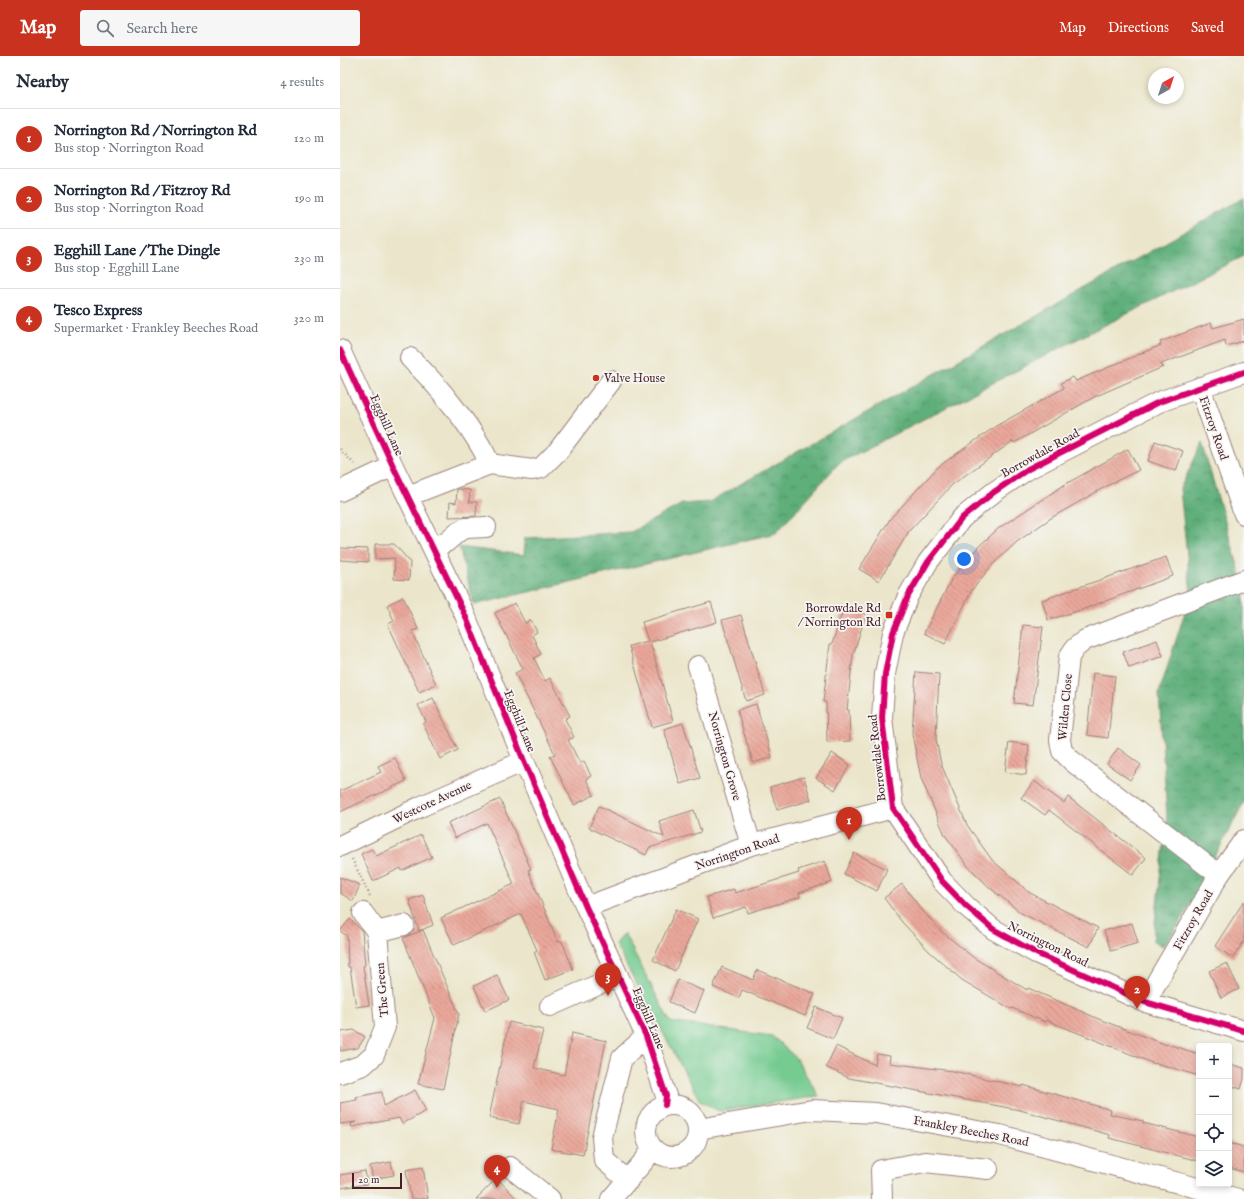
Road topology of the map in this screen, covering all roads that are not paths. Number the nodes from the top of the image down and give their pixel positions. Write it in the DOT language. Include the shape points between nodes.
graph roads {
  1 [pos="340,350"];
  2 [pos="410,358"];
  3 [pos="1244,372"];
  4 [pos="611,381"];
  5 [pos="1200,387"];
  6 [pos="490,464"];
  7 [pos="393,466"];
  8 [pos="340,492"];
  9 [pos="408,496"];
  10 [pos="1244,514"];
  11 [pos="486,527"];
  12 [pos="433,548"];
  13 [pos="1244,580"];
  14 [pos="698,666"];
  15 [pos="524,761"];
  16 [pos="892,808"];
  17 [pos="1244,840"];
  18 [pos="342,845"];
  19 [pos="751,845"];
  20 [pos="1219,875"];
  21 [pos="586,907"];
  22 [pos="363,913"];
  23 [pos="404,925"];
  24 [pos="377,932"];
  25 [pos="618,976"];
  26 [pos="1145,1002"];
  27 [pos="550,1006"];
  28 [pos="1244,1031"];
  29 [pos="646,1036"];
  30 [pos="340,1073"];
  31 [pos="665,1105"];
  32 [pos="698,1129"];
  33 [pos="652,1148"];
  34 [pos="510,1167"];
  35 [pos="988,1169"];
  36 [pos="628,1181"];
  37 [pos="550,1199"];
  38 [pos="611,1199"];
  39 [pos="882,1199"];
  40 [pos="1238,1199"];
  1 -- 7 [label="street, Egghill Lane"];
  2 -- 6 [label="street" via="425,372 480,443"];
  3 -- 5 [label="street, Borrowdale Road"];
  4 -- 6 [label="street" via="558,451 541,468 532,470"];
  5 -- 10 [label="street, Fitzroy Road"];
  5 -- 16 [label="street, Borrowdale Road" via="1159,402 1028,469 962,518 928,562 908,596 893,633 885,674 882,718"];
  6 -- 9 [label="street"];
  7 -- 8 [label="street"];
  7 -- 9 [label="street, Egghill Lane"];
  9 -- 12 [label="street, Egghill Lane"];
  11 -- 12 [label="street" via="466,528"];
  12 -- 15 [label="street, Egghill Lane" via="465,615"];
  13 -- 20 [label="street, Wilden Close" via="1085,640 1075,648 1069,657 1060,740 1062,751 1072,762"];
  14 -- 19 [label="street, Norrington Grove"];
  15 -- 18 [label="street, Westcote Avenue"];
  15 -- 21 [label="street, Egghill Lane"];
  16 -- 19 [label="street, Norrington Road"];
  16 -- 26 [label="street, Norrington Road" via="942,881 993,929 1036,953"];
  17 -- 20 [label="street, Fitzroy Road"];
  19 -- 21 [label="street, Norrington Road"];
  20 -- 26 [label="street, Fitzroy Road"];
  21 -- 25 [label="street, Egghill Lane"];
  22 -- 24 [label="street"];
  23 -- 24 [label="street"];
  24 -- 30 [label="street, The Green" via="385,1027 374,1056 363,1065"];
  25 -- 27 [label="street"];
  25 -- 29 [label="street, Egghill Lane"];
  26 -- 28 [label="street, Norrington Road"];
  29 -- 31 [label="street, Egghill Lane" via="666,1096"];
  29 -- 36 [label="street" via="622,1058 602,1138 604,1160"];
  31 -- 32 [label="street" via="683,1107 693,1116"];
  31 -- 33 [label="street" via="650,1115 646,1123 646,1136"];
  32 -- 33 [label="street" via="694,1144 682,1155 666,1156"];
  32 -- 40 [label="street, Frankley Beeches Road" via="812,1110 876,1113 1000,1134"];
  33 -- 36 [label="street"];
  34 -- 37 [label="street"];
  35 -- 39 [label="street" via="925,1162 880,1170"];
  36 -- 38 [label="street"];
}
